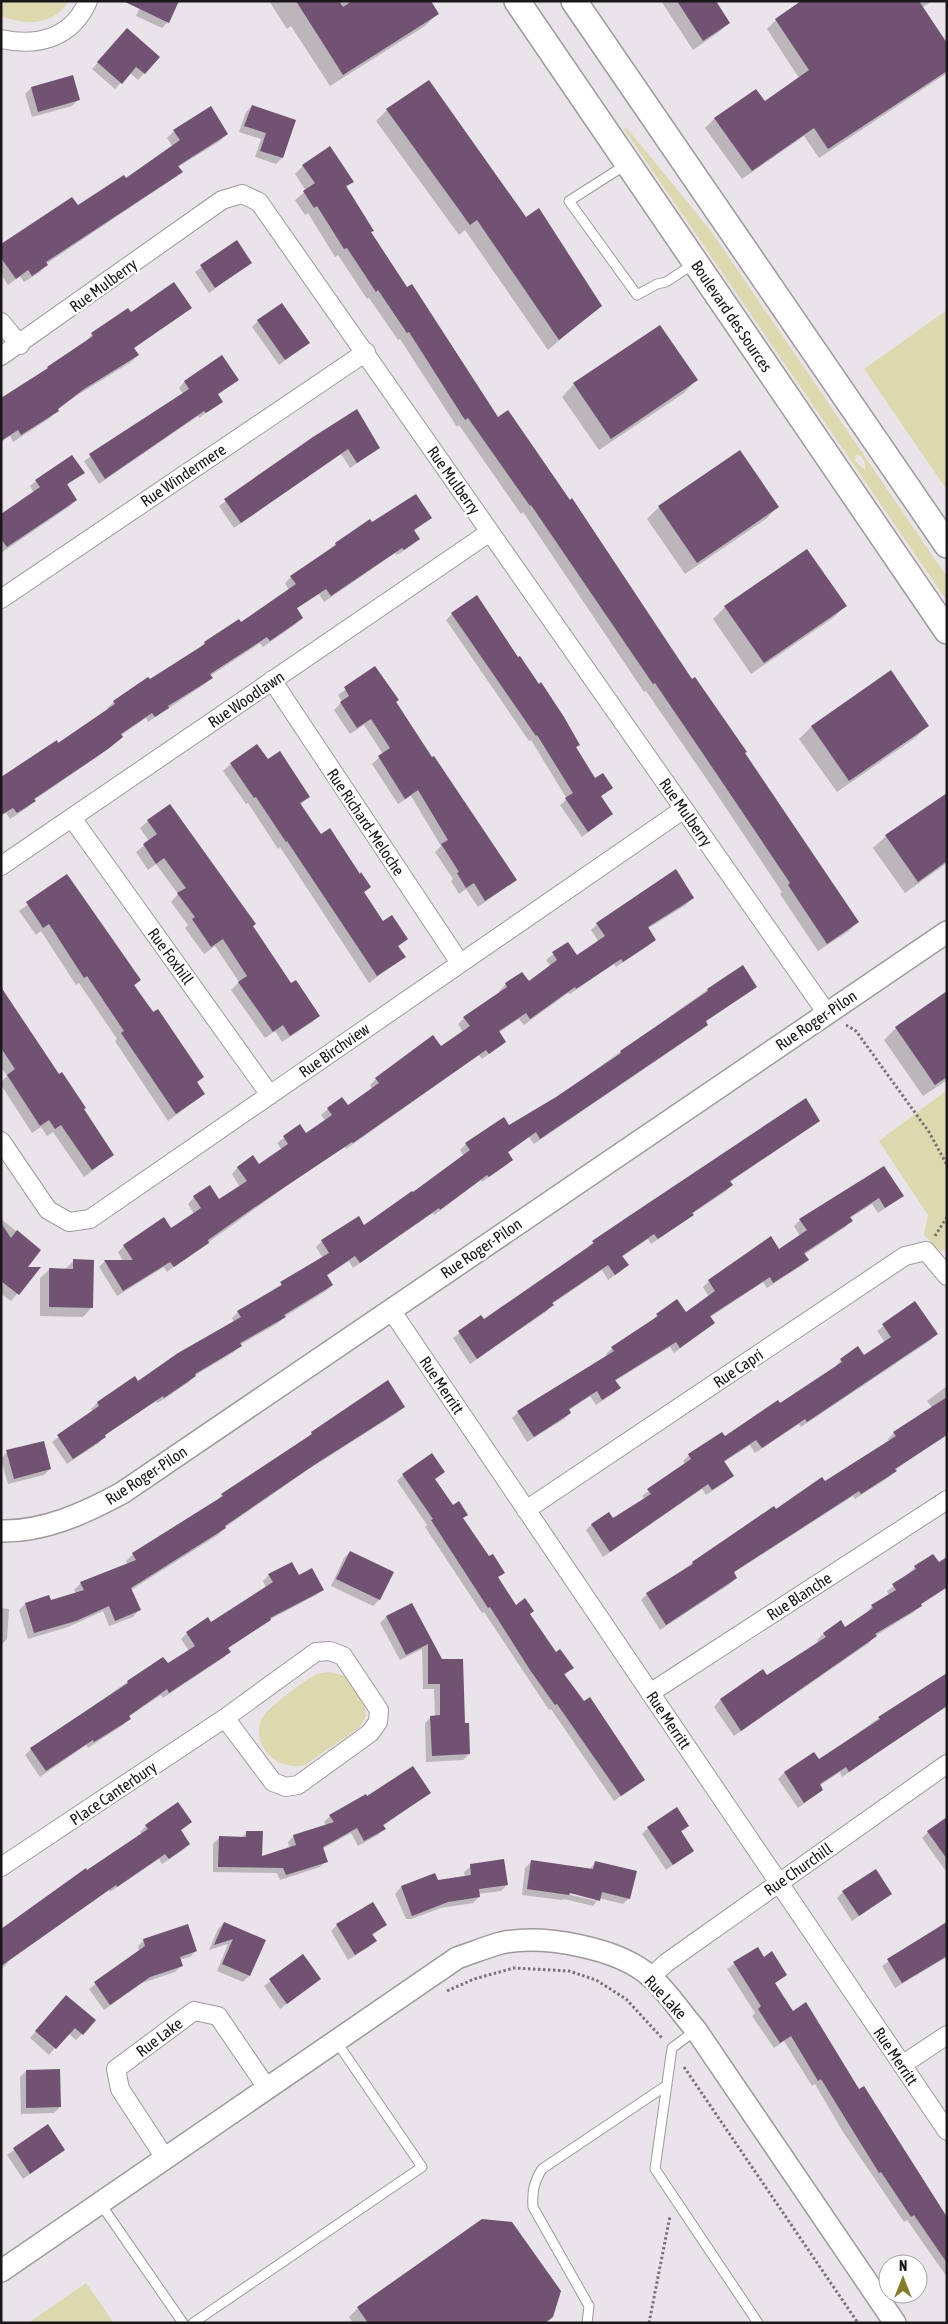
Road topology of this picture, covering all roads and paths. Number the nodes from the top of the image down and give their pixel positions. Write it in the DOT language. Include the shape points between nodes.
graph roads {
  1 [pos="88,1"];
  2 [pos="517,1"];
  3 [pos="574,1"];
  4 [pos="1,39"];
  5 [pos="627,163"];
  6 [pos="695,262"];
  7 [pos="1,322"];
  8 [pos="20,345"];
  9 [pos="366,352"];
  10 [pos="1,356"];
  11 [pos="490,532"];
  12 [pos="947,545"];
  13 [pos="1,599"];
  14 [pos="947,630"];
  15 [pos="272,680"];
  16 [pos="684,808"];
  17 [pos="72,818"];
  18 [pos="1,866"];
  19 [pos="947,932"];
  20 [pos="460,963"];
  21 [pos="826,1012"];
  22 [pos="270,1095"];
  23 [pos="1,1141"];
  24 [pos="947,1166"];
  25 [pos="947,1276"];
  26 [pos="391,1310"];
  27 [pos="947,1500"];
  28 [pos="526,1510"];
  29 [pos="1,1531"];
  30 [pos="650,1693"];
  31 [pos="225,1718"];
  32 [pos="947,1764"];
  33 [pos="1,1867"];
  34 [pos="778,1882"];
  35 [pos="651,1977"];
  36 [pos="696,2030"];
  37 [pos="947,2035"];
  38 [pos="336,2041"];
  39 [pos="902,2065"];
  40 [pos="667,2085"];
  41 [pos="267,2088"];
  42 [pos="947,2131"];
  43 [pos="165,2158"];
  44 [pos="675,2197"];
  45 [pos="100,2203"];
  46 [pos="1,2271"];
  47 [pos="183,2323"];
  48 [pos="193,2323"];
  49 [pos="587,2323"];
  50 [pos="649,2323"];
  51 [pos="758,2323"];
  52 [pos="895,2323"];
  1 -- 4 [label="street" via="83,12 66,30 45,41 21,44"];
  2 -- 5 [label="main road, Boulevard des Sources"];
  3 -- 12 [label="main road"];
  5 -- 6 [label="main road, Boulevard des Sources"];
  5 -- 6 [label="lane" via="569,201 637,296 666,282"];
  6 -- 14 [label="main road, Boulevard des Sources"];
  7 -- 8 [label="street"];
  8 -- 9 [label="street, Rue Mulberry" via="222,200 242,194 259,202"];
  8 -- 10 [label="street, Rue Mulberry"];
  9 -- 11 [label="street, Rue Mulberry"];
  9 -- 13 [label="street, Rue Windermere"];
  11 -- 15 [label="street, Rue Woodlawn"];
  11 -- 16 [label="street, Rue Mulberry"];
  15 -- 17 [label="street, Rue Woodlawn"];
  15 -- 20 [label="street, Rue Richard-Meloche"];
  16 -- 20 [label="street, Rue Birchview"];
  16 -- 21 [label="street, Rue Mulberry"];
  17 -- 18 [label="street, Rue Woodlawn"];
  17 -- 22 [label="street, Rue Foxhill"];
  19 -- 21 [label="street, Rue Roger-Pilon"];
  20 -- 22 [label="street, Rue Birchview"];
  21 -- 24 [label="path" via="856,1030 929,1132"];
  21 -- 26 [label="street, Rue Roger-Pilon"];
  22 -- 23 [label="street, Rue Birchview" via="90,1219 69,1222 48,1210"];
  25 -- 28 [label="street, Rue Capri" via="926,1252 905,1256"];
  26 -- 28 [label="street, Rue Merritt"];
  26 -- 29 [label="street, Rue Roger-Pilon" via="122,1493 80,1515 18,1531"];
  27 -- 30 [label="street, Rue Blanche"];
  28 -- 30 [label="street, Rue Merritt"];
  30 -- 34 [label="street, Rue Merritt"];
  31 -- 31 [label="street, Place Canterbury" via="316,1652 330,1651 343,1656 379,1710 378,1722 370,1733 298,1785 286,1787 273,1782"];
  31 -- 33 [label="street, Place Canterbury"];
  32 -- 34 [label="street, Rue Churchill"];
  34 -- 35 [label="street, Rue Churchill"];
  34 -- 39 [label="street, Rue Merritt"];
  35 -- 36 [label="street, Rue Lake"];
  35 -- 38 [label="street, Rue Lake" via="600,1950 551,1941 502,1943 458,1958"];
  36 -- 40 [label="lane" via="672,2048"];
  36 -- 52 [label="street, Rue Lake"];
  37 -- 39 [label="street"];
  38 -- 41 [label="street, Rue Lake"];
  38 -- 48 [label="lane" via="422,2167"];
  39 -- 42 [label="street, Rue Merritt"];
  40 -- 44 [label="lane" via="656,2169"];
  40 -- 49 [label="lane" via="542,2169 535,2180 533,2207 588,2306"];
  41 -- 43 [label="street, Rue Lake"];
  41 -- 43 [label="street, Rue Lake" via="218,2016 194,2011 116,2069 120,2089"];
  43 -- 45 [label="street, Rue Lake"];
  44 -- 50 [label="path"];
  44 -- 51 [label="lane"];
  45 -- 46 [label="street, Rue Lake"];
  45 -- 47 [label="lane"];
}
